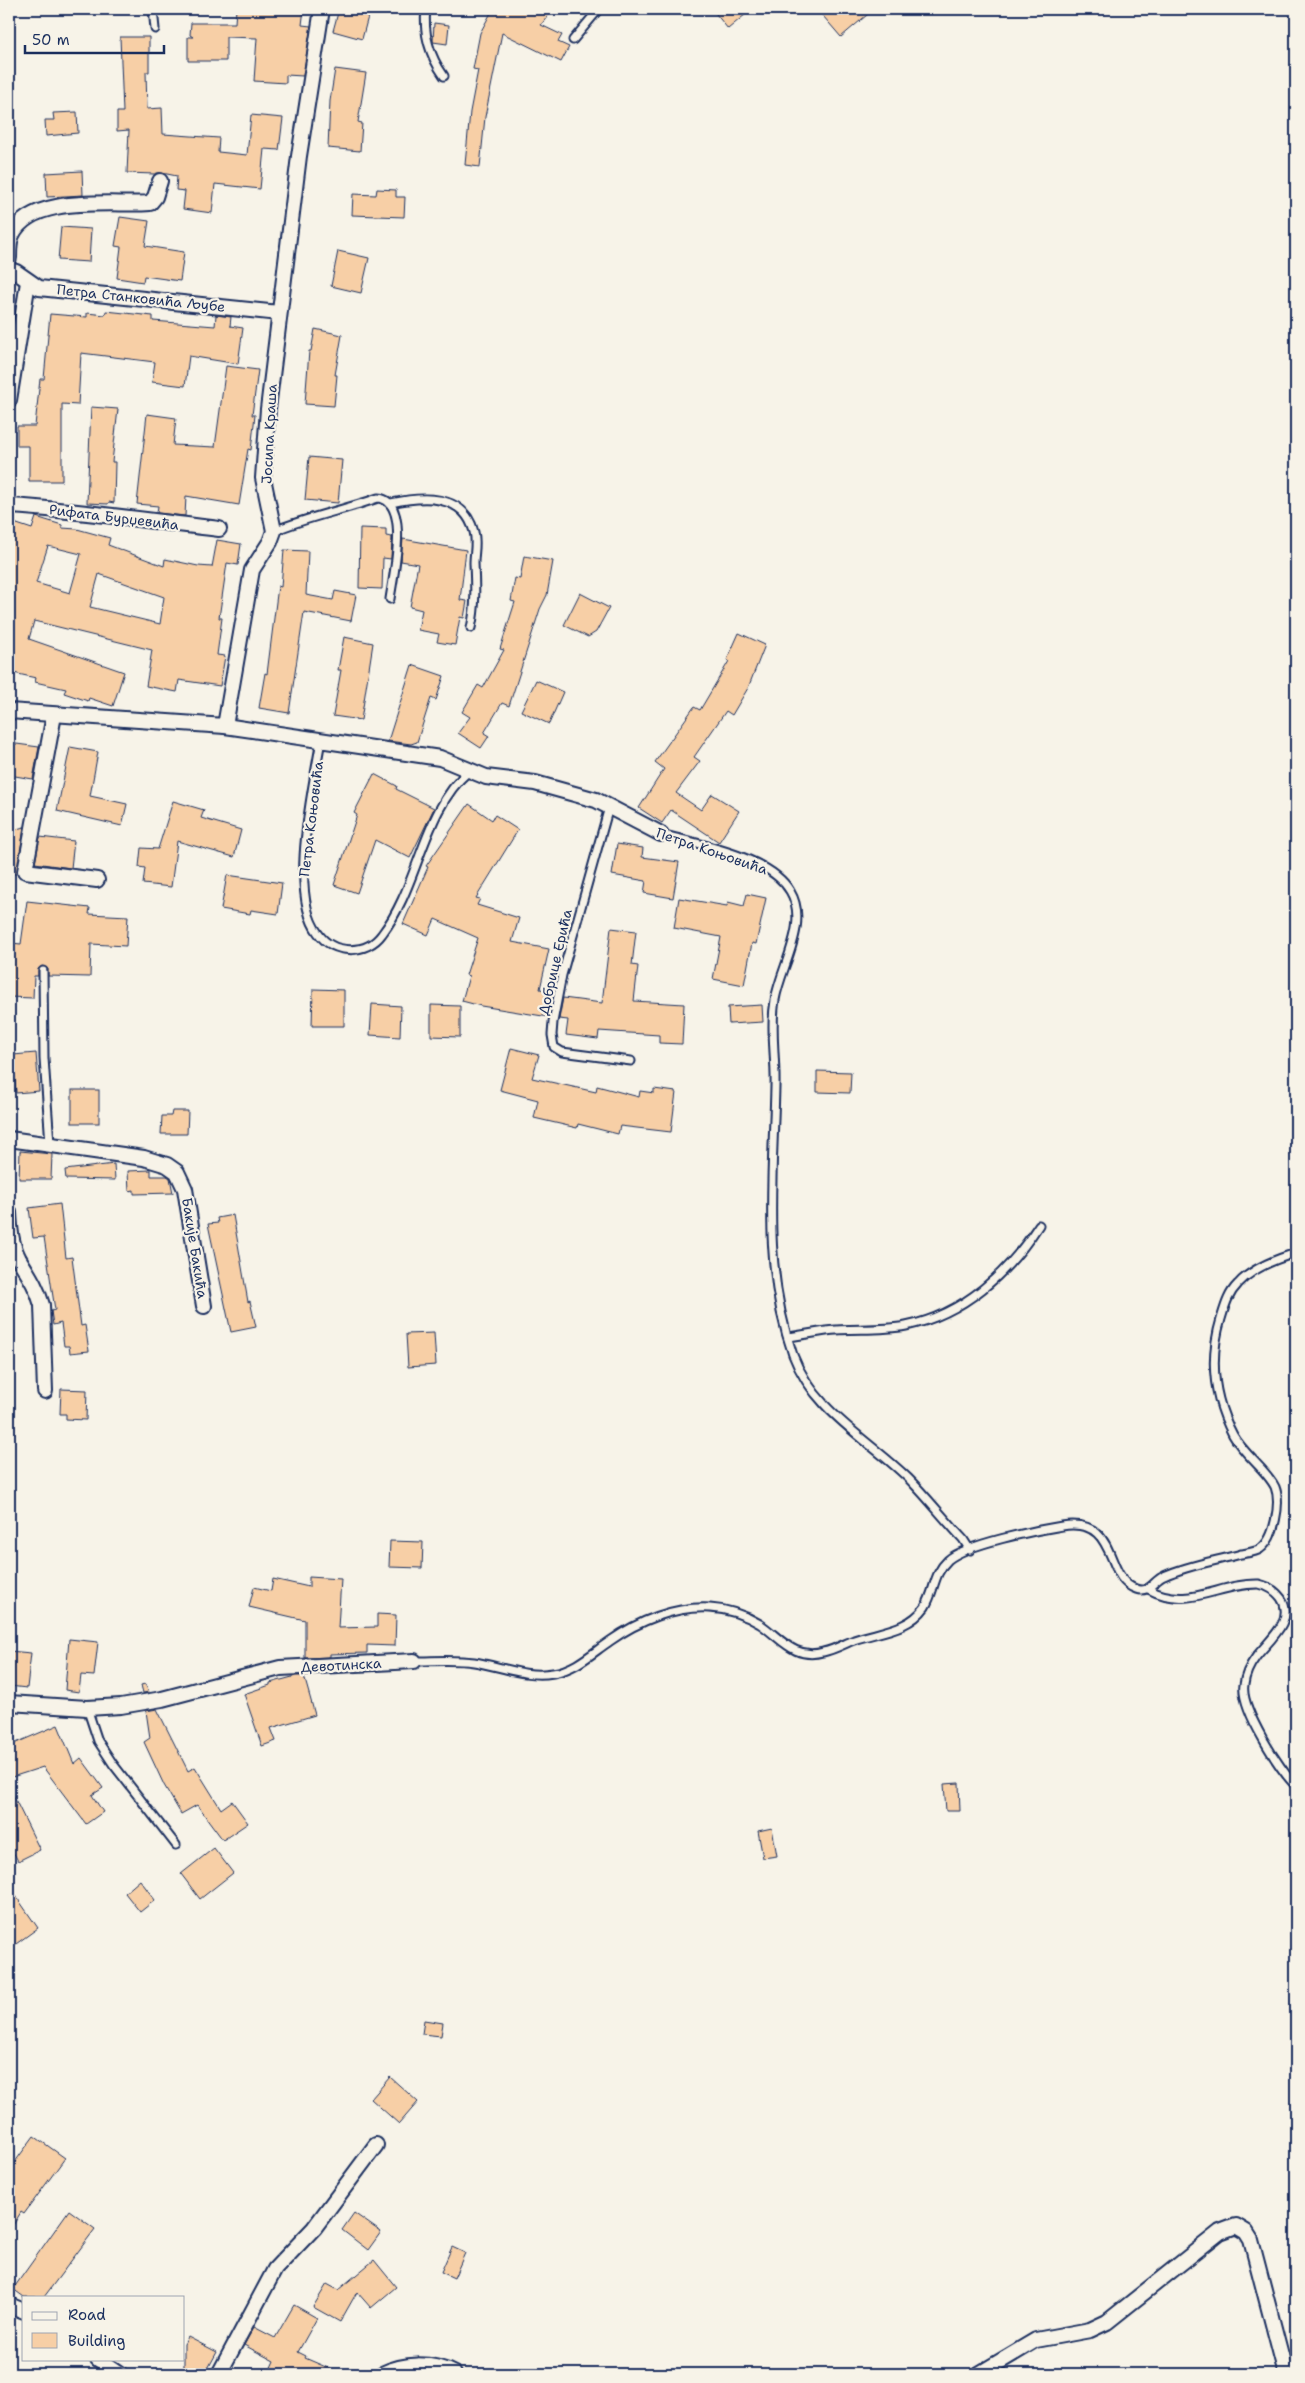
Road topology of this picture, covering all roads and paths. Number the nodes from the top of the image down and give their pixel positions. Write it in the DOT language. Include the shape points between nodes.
graph roads {
  1 [pos="154,9"];
  2 [pos="322,9"];
  3 [pos="426,9"];
  4 [pos="599,9"];
  5 [pos="155,29"];
  6 [pos="573,40"];
  7 [pos="444,76"];
  8 [pos="160,181"];
  9 [pos="9,258"];
  10 [pos="9,270"];
  11 [pos="28,282"];
  12 [pos="279,313"];
  13 [pos="9,400"];
  14 [pos="391,503"];
  15 [pos="9,506"];
  16 [pos="218,529"];
  17 [pos="274,531"];
  18 [pos="390,599"];
  19 [pos="471,628"];
  20 [pos="9,711"];
  21 [pos="54,715"];
  22 [pos="225,726"];
  23 [pos="321,740"];
  24 [pos="469,771"];
  25 [pos="609,807"];
  26 [pos="661,834"];
  27 [pos="97,880"];
  28 [pos="43,971"];
  29 [pos="631,1061"];
  30 [pos="9,1139"];
  31 [pos="50,1144"];
  32 [pos="9,1212"];
  33 [pos="1039,1225"];
  34 [pos="1296,1253"];
  35 [pos="204,1306"];
  36 [pos="789,1337"];
  37 [pos="46,1390"];
  38 [pos="970,1550"];
  39 [pos="1148,1589"];
  40 [pos="414,1661"];
  41 [pos="9,1703"];
  42 [pos="87,1708"];
  43 [pos="1296,1786"];
  44 [pos="176,1845"];
  45 [pos="376,2145"];
  46 [pos="9,2305"];
  47 [pos="22,2310"];
  48 [pos="99,2360"];
  49 [pos="120,2374"];
  50 [pos="219,2374"];
  51 [pos="382,2374"];
  52 [pos="454,2374"];
  53 [pos="979,2374"];
  54 [pos="1286,2374"];
  1 -- 5 [label="lane"];
  2 -- 12 [label="street, Јосипа Краша"];
  3 -- 7 [label="lane" via="428,46"];
  4 -- 6 [label="lane"];
  8 -- 9 [label="street" via="150,203 83,203 34,214 11,236"];
  10 -- 11 [label="street, Петра Станковића Љубе"];
  11 -- 12 [label="street, Петра Станковића Љубе" via="39,288"];
  11 -- 13 [label="street"];
  12 -- 17 [label="street, Јосипа Краша" via="263,478"];
  14 -- 17 [label="lane" via="385,498 378,498 294,522"];
  14 -- 18 [label="lane" via="398,534"];
  14 -- 19 [label="lane" via="433,499 458,506 469,515 475,534 475,610"];
  15 -- 16 [label="street, Рифата Бурџевића" via="72,510"];
  17 -- 22 [label="street" via="252,570"];
  20 -- 21 [label="street"];
  21 -- 22 [label="street"];
  21 -- 27 [label="street" via="24,871"];
  22 -- 23 [label="street, Петра Коњовића"];
  23 -- 24 [label="street, Петра Коњовића" via="440,758"];
  23 -- 24 [label="lane, Петра Коњовића" via="310,805 303,893 309,919 318,935 334,947 368,948 382,934 401,900 453,784"];
  24 -- 25 [label="street, Петра Коњовића" via="497,780 535,782 555,787"];
  25 -- 26 [label="street, Петра Коњовића"];
  25 -- 29 [label="lane, Добрице Ерића" via="562,975 552,1035 554,1047 562,1052"];
  26 -- 36 [label="lane, Петра Коњовића" via="765,867 775,873 794,901 797,920 775,1003 773,1037 772,1248 776,1286"];
  28 -- 31 [label="lane" via="44,1058"];
  30 -- 31 [label="street, Бакије Бакића"];
  31 -- 35 [label="street, Бакије Бакића" via="144,1158 167,1165 177,1172 185,1189"];
  32 -- 37 [label="street" via="14,1247 39,1293 42,1305"];
  33 -- 36 [label="lane" via="1004,1271 988,1286 950,1311 905,1326"];
  34 -- 39 [label="lane" via="1279,1258 1237,1285 1226,1303 1214,1347 1214,1377 1228,1426 1241,1448 1270,1479 1276,1493 1276,1518 1271,1534 1260,1549 1162,1576"];
  36 -- 38 [label="lane, Петра Коњовића" via="800,1369 815,1395 907,1477"];
  38 -- 39 [label="lane, Девотинска" via="1026,1534 1079,1525 1100,1536 1128,1584 1141,1591"];
  38 -- 40 [label="lane, Девотинска" via="946,1562 934,1579 926,1604 907,1624 821,1653 796,1651 751,1619 724,1609 709,1608 678,1611 647,1621 566,1670 538,1675 459,1660"];
  39 -- 43 [label="lane, Девотинска" via="1163,1596 1186,1598 1258,1584 1270,1587 1280,1596 1285,1614 1281,1626 1250,1666 1243,1687 1268,1750"];
  40 -- 42 [label="street, Девотинска" via="280,1668 162,1699"];
  41 -- 42 [label="street, Девотинска"];
  42 -- 44 [label="lane" via="98,1741"];
  45 -- 50 [label="street" via="314,2228 275,2269"];
  46 -- 47 [label="street"];
  48 -- 49 [label="street"];
  51 -- 52 [label="street" via="412,2365 436,2367"];
  53 -- 54 [label="street" via="1036,2340 1090,2330 1107,2322 1220,2232 1236,2226 1246,2232 1250,2240"];
}
